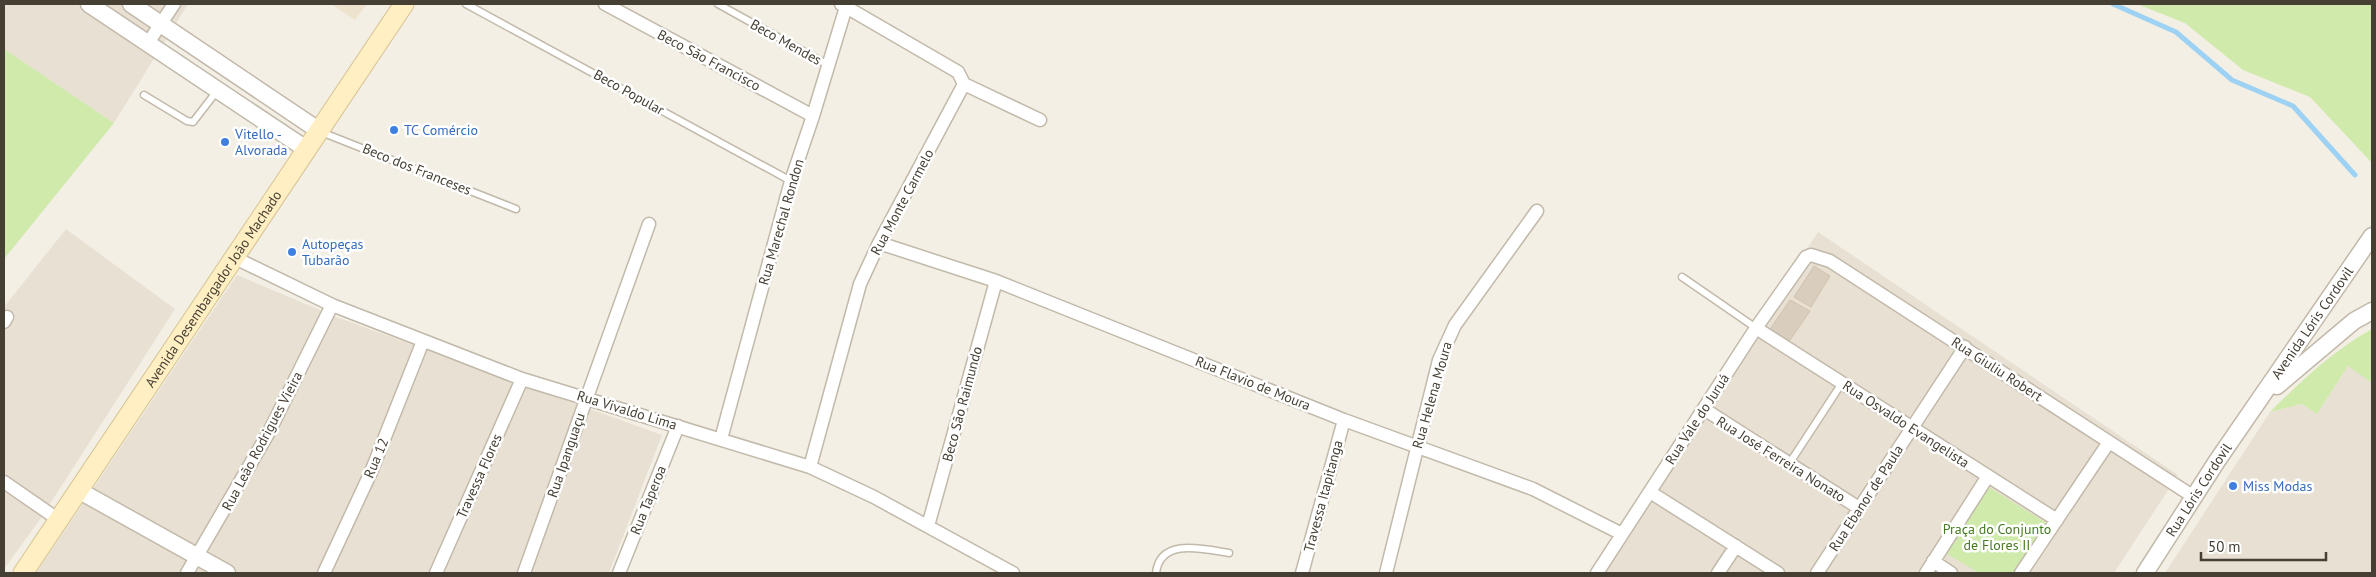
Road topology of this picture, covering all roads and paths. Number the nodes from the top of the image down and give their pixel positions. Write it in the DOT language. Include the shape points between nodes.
graph roads {
  1 [pos="89,4"];
  2 [pos="131,4"];
  3 [pos="174,4"];
  4 [pos="404,4"];
  5 [pos="466,4"];
  6 [pos="605,4"];
  7 [pos="718,4"];
  8 [pos="843,5"];
  9 [pos="161,23"];
  10 [pos="148,43"];
  11 [pos="828,65"];
  12 [pos="964,84"];
  13 [pos="218,90"];
  14 [pos="144,94"];
  15 [pos="814,116"];
  16 [pos="1040,120"];
  17 [pos="318,130"];
  18 [pos="306,149"];
  19 [pos="791,181"];
  20 [pos="516,209"];
  21 [pos="1536,211"];
  22 [pos="649,224"];
  23 [pos="2372,236"];
  24 [pos="879,243"];
  25 [pos="235,258"];
  26 [pos="1799,267"];
  27 [pos="1682,277"];
  28 [pos="996,282"];
  29 [pos="332,305"];
  30 [pos="2372,311"];
  31 [pos="1756,328"];
  32 [pos="423,341"];
  33 [pos="1965,347"];
  34 [pos="522,379"];
  35 [pos="1842,383"];
  36 [pos="586,398"];
  37 [pos="1704,409"];
  38 [pos="2254,409"];
  39 [pos="1344,420"];
  40 [pos="678,426"];
  41 [pos="1911,427"];
  42 [pos="721,439"];
  43 [pos="2109,442"];
  44 [pos="1416,445"];
  45 [pos="1789,464"];
  46 [pos="810,468"];
  47 [pos="1988,476"];
  48 [pos="4,482"];
  49 [pos="78,490"];
  50 [pos="1650,492"];
  51 [pos="2194,497"];
  52 [pos="1859,508"];
  53 [pos="59,520"];
  54 [pos="2057,520"];
  55 [pos="928,526"];
  56 [pos="1622,534"];
  57 [pos="1736,546"];
  58 [pos="1228,553"];
  59 [pos="198,558"];
  60 [pos="1933,561"];
  61 [pos="22,573"];
  62 [pos="187,573"];
  63 [pos="227,573"];
  64 [pos="324,573"];
  65 [pos="436,573"];
  66 [pos="524,573"];
  67 [pos="619,573"];
  68 [pos="1013,573"];
  69 [pos="1156,573"];
  70 [pos="1302,573"];
  71 [pos="1386,573"];
  72 [pos="1597,573"];
  73 [pos="1718,573"];
  74 [pos="1778,573"];
  75 [pos="1817,573"];
  76 [pos="1926,573"];
  77 [pos="1951,573"];
  78 [pos="2021,573"];
  79 [pos="2145,573"];
  1 -- 10 [label="street"];
  2 -- 9 [label="street"];
  3 -- 9 [label="street"];
  4 -- 17 [label="main road, Avenida Desembargador João Machado"];
  5 -- 19 [label="lane, Beco Popular"];
  6 -- 15 [label="street, Beco São Francisco"];
  7 -- 11 [label="lane, Beco Mendes"];
  8 -- 11 [label="street, Rua Marechal Rondon"];
  8 -- 12 [label="street" via="958,72"];
  9 -- 10 [label="street"];
  9 -- 17 [label="street"];
  10 -- 13 [label="street"];
  11 -- 15 [label="street, Rua Marechal Rondon"];
  12 -- 16 [label="street"];
  12 -- 24 [label="street, Rua Monte Carmelo"];
  13 -- 14 [label="lane" via="193,122"];
  13 -- 18 [label="street"];
  15 -- 19 [label="street, Rua Marechal Rondon"];
  17 -- 18 [label="main road, Avenida Desembargador João Machado"];
  17 -- 20 [label="lane, Beco dos Franceses"];
  18 -- 25 [label="main road, Avenida Desembargador João Machado"];
  19 -- 42 [label="street, Rua Marechal Rondon"];
  21 -- 44 [label="street, Rua Helena Moura" via="1446,341"];
  22 -- 36 [label="street, Rua Ipanguaçu"];
  23 -- 38 [label="street, Avenida Lóris Cordovil"];
  24 -- 28 [label="street, Rua Flavio de Moura"];
  24 -- 46 [label="street, Rua Monte Carmelo" via="860,284"];
  25 -- 29 [label="street, Rua Vivaldo Lima"];
  25 -- 49 [label="main road, Avenida Desembargador João Machado"];
  26 -- 31 [label="street, Rua Vale do Juruá"];
  26 -- 33 [label="street, Rua Giuliu Robert" via="1810,255 1830,261"];
  27 -- 31 [label="lane"];
  28 -- 39 [label="street, Rua Flavio de Moura"];
  28 -- 55 [label="street, Beco São Raimundo"];
  29 -- 32 [label="street, Rua Vivaldo Lima"];
  29 -- 59 [label="street, Rua Leão Rodrigues Vieira" via="269,432"];
  30 -- 38 [label="street" via="2348,326"];
  31 -- 35 [label="street, Rua Osvaldo Evangelista"];
  31 -- 37 [label="street, Rua Vale do Juruá"];
  32 -- 34 [label="street, Rua Vivaldo Lima"];
  32 -- 64 [label="street, Rua 12" via="371,472"];
  33 -- 41 [label="street, Rua Ebanor de Paula"];
  33 -- 43 [label="street, Rua Giuliu Robert"];
  34 -- 36 [label="street, Rua Vivaldo Lima"];
  34 -- 65 [label="street, Travessa Flores"];
  35 -- 41 [label="street, Rua Osvaldo Evangelista"];
  35 -- 45 [label="lane"];
  36 -- 40 [label="street, Rua Vivaldo Lima"];
  36 -- 66 [label="street, Rua Ipanguaçu"];
  37 -- 45 [label="street, Rua José Ferreira Nonato"];
  37 -- 50 [label="street, Rua Vale do Juruá"];
  38 -- 51 [label="street, Rua Lóris Cordovil"];
  39 -- 44 [label="street, Rua Flavio de Moura"];
  39 -- 70 [label="street, Travessa Itapitanga"];
  40 -- 42 [label="street, Rua Vivaldo Lima"];
  40 -- 67 [label="street, Rua Taperoa"];
  41 -- 47 [label="street, Rua Osvaldo Evangelista"];
  41 -- 52 [label="street, Rua Ebanor de Paula"];
  42 -- 46 [label="street, Rua Vivaldo Lima"];
  43 -- 51 [label="street, Rua Giuliu Robert"];
  43 -- 54 [label="street"];
  44 -- 56 [label="street, Rua Flavio de Moura" via="1533,489"];
  44 -- 71 [label="street, Rua Helena Moura"];
  45 -- 52 [label="street, Rua José Ferreira Nonato"];
  46 -- 55 [label="street, Rua Vivaldo Lima"];
  47 -- 54 [label="street, Rua Osvaldo Evangelista"];
  47 -- 60 [label="street"];
  48 -- 53 [label="street"];
  49 -- 53 [label="main road, Avenida Desembargador João Machado"];
  49 -- 59 [label="street"];
  50 -- 56 [label="street, Rua Vale do Juruá"];
  50 -- 57 [label="street"];
  51 -- 79 [label="street, Rua Lóris Cordovil"];
  52 -- 75 [label="street, Rua Ebanor de Paula"];
  53 -- 61 [label="main road, Avenida Desembargador João Machado"];
  54 -- 78 [label="street"];
  55 -- 68 [label="street, Rua Vivaldo Lima"];
  56 -- 72 [label="street, Rua Vale do Juruá"];
  57 -- 73 [label="street"];
  57 -- 74 [label="street"];
  58 -- 69 [label="lane" via="1194,547 1177,548 1166,554"];
  59 -- 62 [label="street, Rua Leão Rodrigues Vieira"];
  59 -- 63 [label="street"];
  60 -- 76 [label="street"];
  60 -- 77 [label="street"];
}
